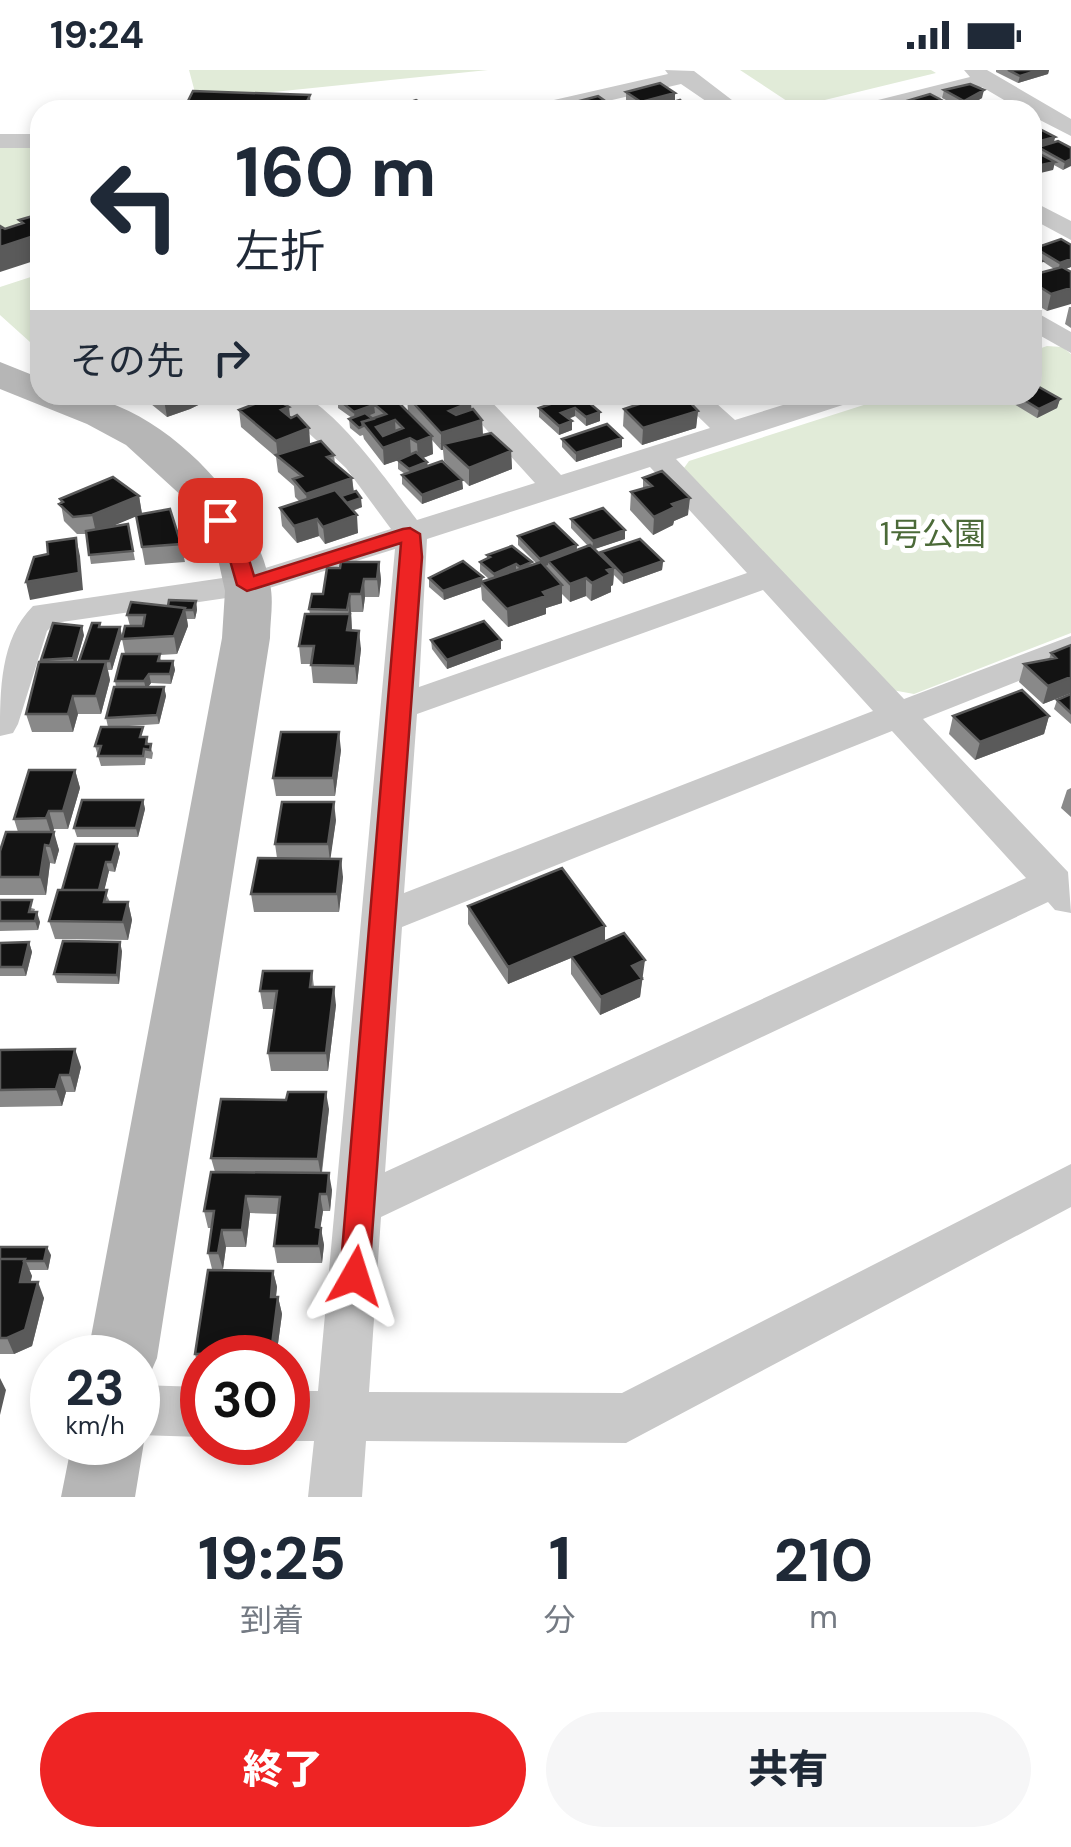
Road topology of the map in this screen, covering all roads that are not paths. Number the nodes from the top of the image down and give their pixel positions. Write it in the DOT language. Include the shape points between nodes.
graph roads {
  1 [pos="681,73"];
  2 [pos="980,75"];
  3 [pos="580,100"];
  4 [pos="720,100"];
  5 [pos="901,100"];
  6 [pos="1022,100"];
  7 [pos="1042,112"];
  8 [pos="1071,129"];
  9 [pos="0,141"];
  10 [pos="30,141"];
  11 [pos="1042,214"];
  12 [pos="1071,232"];
  13 [pos="0,374"];
  14 [pos="30,388"];
  15 [pos="72,405"];
  16 [pos="295,405"];
  17 [pos="478,405"];
  18 [pos="701,405"];
  19 [pos="812,405"];
  20 [pos="729,430"];
  21 [pos="656,454"];
  22 [pos="554,486"];
  23 [pos="410,534"];
  24 [pos="768,577"];
  25 [pos="247,585"];
  26 [pos="1071,646"];
  27 [pos="398,707"];
  28 [pos="899,712"];
  29 [pos="0,724"];
  30 [pos="1062,892"];
  31 [pos="381,919"];
  32 [pos="1071,1184"];
  33 [pos="362,1204"];
  34 [pos="126,1335"];
  35 [pos="310,1417"];
  36 [pos="340,1418"];
  37 [pos="104,1465"];
  38 [pos="98,1497"];
  39 [pos="335,1497"];
  1 -- 3 [label="street"];
  1 -- 4 [label="street"];
  2 -- 5 [label="street"];
  2 -- 6 [label="street"];
  7 -- 8 [label="street"];
  9 -- 10 [label="street"];
  11 -- 12 [label="street"];
  13 -- 14 [label="street"];
  15 -- 25 [label="street" via="121,424 206,496 234,543"];
  16 -- 23 [label="street" via="357,462"];
  17 -- 22 [label="street"];
  18 -- 20 [label="street"];
  19 -- 20 [label="street"];
  20 -- 21 [label="street"];
  21 -- 22 [label="street"];
  21 -- 24 [label="street"];
  22 -- 23 [label="street"];
  23 -- 25 [label="street"];
  23 -- 27 [label="street"];
  24 -- 27 [label="street"];
  24 -- 28 [label="street"];
  25 -- 29 [label="street" via="45,614 31,626"];
  25 -- 34 [label="street" via="246,638"];
  26 -- 28 [label="street"];
  27 -- 31 [label="street"];
  28 -- 30 [label="street"];
  28 -- 31 [label="street"];
  30 -- 33 [label="street"];
  31 -- 33 [label="street"];
  32 -- 36 [label="street" via="626,1418"];
  33 -- 36 [label="street"];
  35 -- 36 [label="street"];
  36 -- 39 [label="street"];
  37 -- 38 [label="street"];
}
